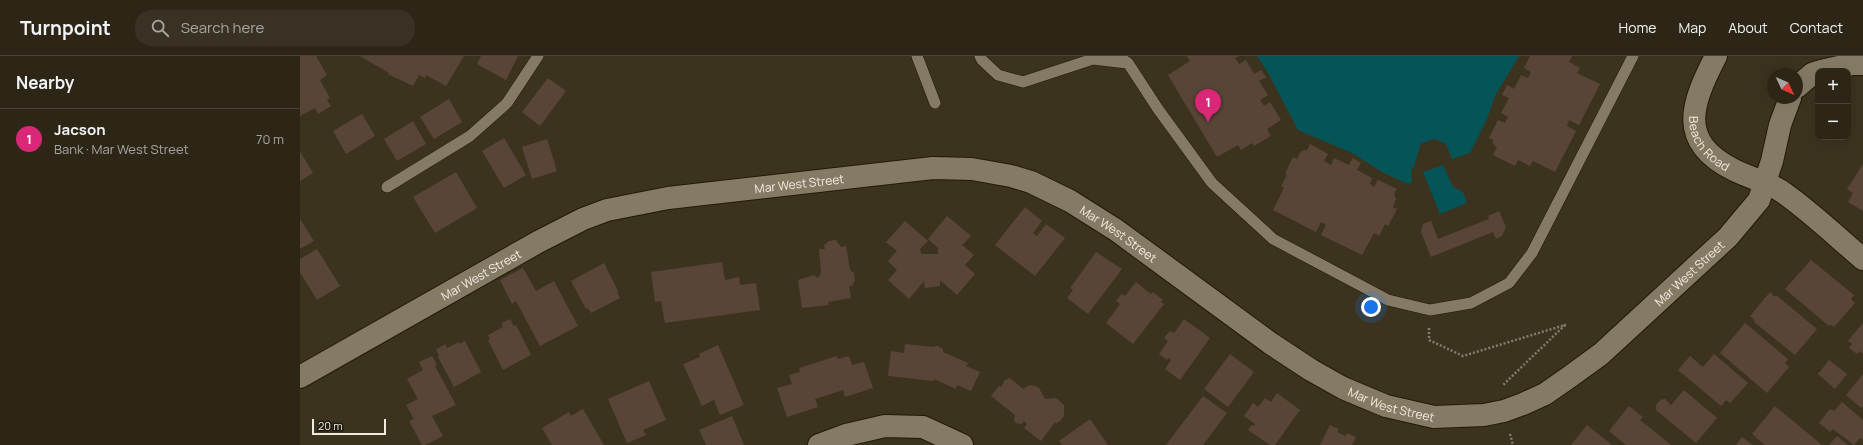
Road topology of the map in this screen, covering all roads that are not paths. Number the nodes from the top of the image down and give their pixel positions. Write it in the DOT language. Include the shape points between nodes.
graph roads {
  1 [pos="538,56"];
  2 [pos="917,56"];
  3 [pos="980,56"];
  4 [pos="1118,56"];
  5 [pos="1633,56"];
  6 [pos="1716,56"];
  7 [pos="1128,63"];
  8 [pos="1863,64"];
  9 [pos="1836,68"];
  10 [pos="1815,73"];
  11 [pos="1803,82"];
  12 [pos="935,103"];
  13 [pos="1788,104"];
  14 [pos="1765,183"];
  15 [pos="387,187"];
  16 [pos="1863,259"];
  17 [pos="300,377"];
  18 [pos="819,445"];
  19 [pos="962,445"];
  1 -- 15 [label="lane" via="507,103 470,136"];
  2 -- 12 [label="lane"];
  3 -- 7 [label="lane" via="998,75 1023,82 1093,59"];
  4 -- 7 [label="lane"];
  5 -- 7 [label="lane" via="1532,253 1509,282 1472,303 1430,310 1388,300 1273,240 1212,183"];
  6 -- 14 [label="street, Beach Road" via="1695,102 1694,120 1697,137 1712,157 1722,164"];
  8 -- 9 [label="street"];
  10 -- 11 [label="street"];
  13 -- 14 [label="street, Mar West Street"];
  14 -- 16 [label="street, Beach Road" via="1783,192"];
  14 -- 17 [label="street, Mar West Street" via="1759,200 1728,237 1601,354 1545,394 1504,411 1484,415 1434,417 1386,406 1343,388 1270,343 1116,230 1070,201 1031,182 1011,176 954,168 933,168 668,198 607,210 538,242"];
  18 -- 19 [label="street" via="846,435 885,426 923,427"];
}
